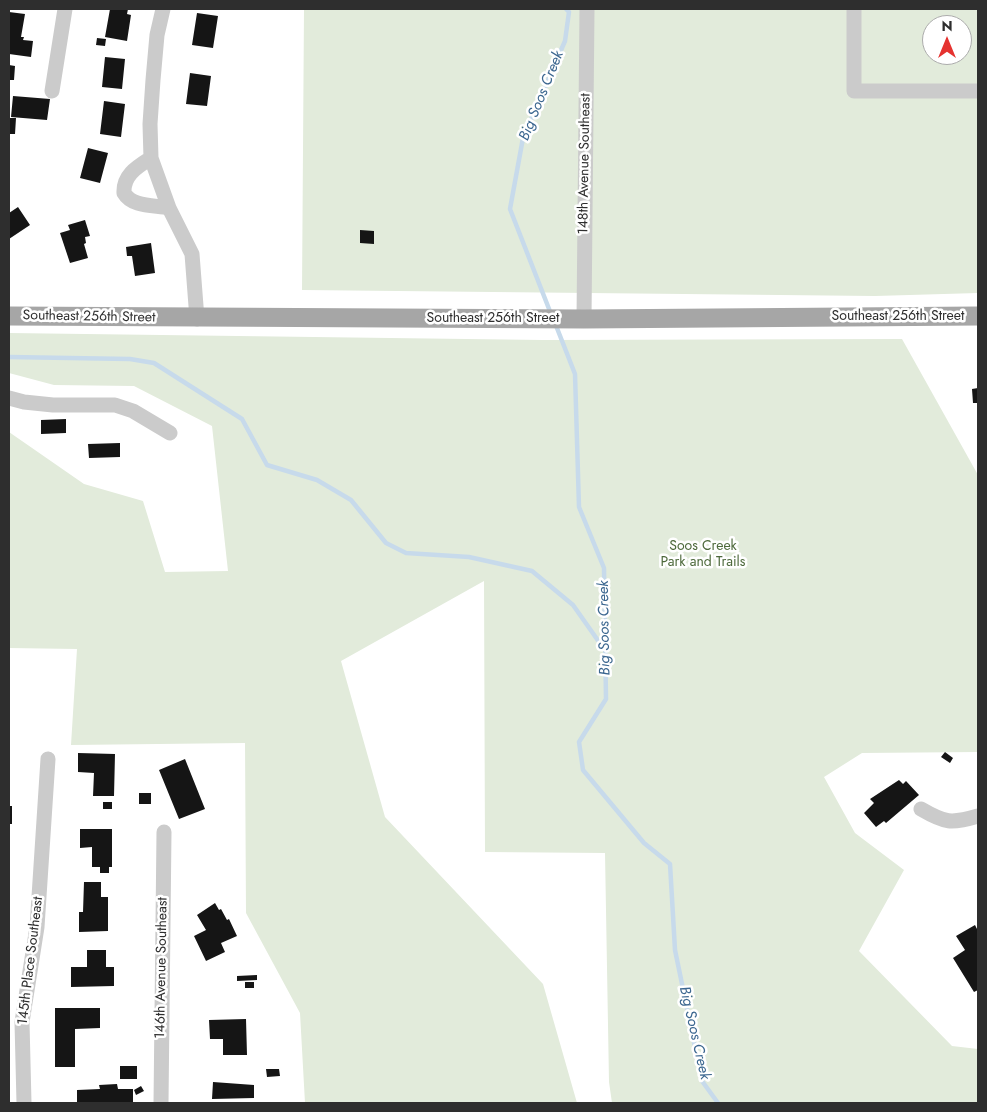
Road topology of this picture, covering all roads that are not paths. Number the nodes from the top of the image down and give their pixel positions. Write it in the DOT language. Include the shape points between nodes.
graph roads {
  1 [pos="65,9"];
  2 [pos="163,9"];
  3 [pos="587,9"];
  4 [pos="854,9"];
  5 [pos="52,91"];
  6 [pos="978,91"];
  7 [pos="151,158"];
  8 [pos="169,208"];
  9 [pos="9,316"];
  10 [pos="978,316"];
  11 [pos="197,319"];
  12 [pos="575,319"];
  13 [pos="9,398"];
  14 [pos="170,433"];
  15 [pos="48,759"];
  16 [pos="921,809"];
  17 [pos="978,816"];
  18 [pos="164,832"];
  19 [pos="24,1103"];
  20 [pos="160,1103"];
  1 -- 5 [label="street"];
  2 -- 7 [label="street" via="153,80"];
  3 -- 12 [label="street, 148th Avenue Southeast"];
  4 -- 6 [label="street" via="854,91"];
  7 -- 8 [label="street"];
  7 -- 8 [label="street" via="134,168 126,179 124,193 135,203"];
  8 -- 11 [label="street" via="192,254"];
  9 -- 11 [label="main road, Southeast 256th Street"];
  10 -- 12 [label="main road, Southeast 256th Street"];
  11 -- 12 [label="main road, Southeast 256th Street"];
  13 -- 14 [label="street" via="53,405 116,405"];
  15 -- 19 [label="street, 145th Place Southeast" via="38,927 22,1022"];
  16 -- 17 [label="street" via="942,821"];
  18 -- 20 [label="street, 146th Avenue Southeast"];
}
